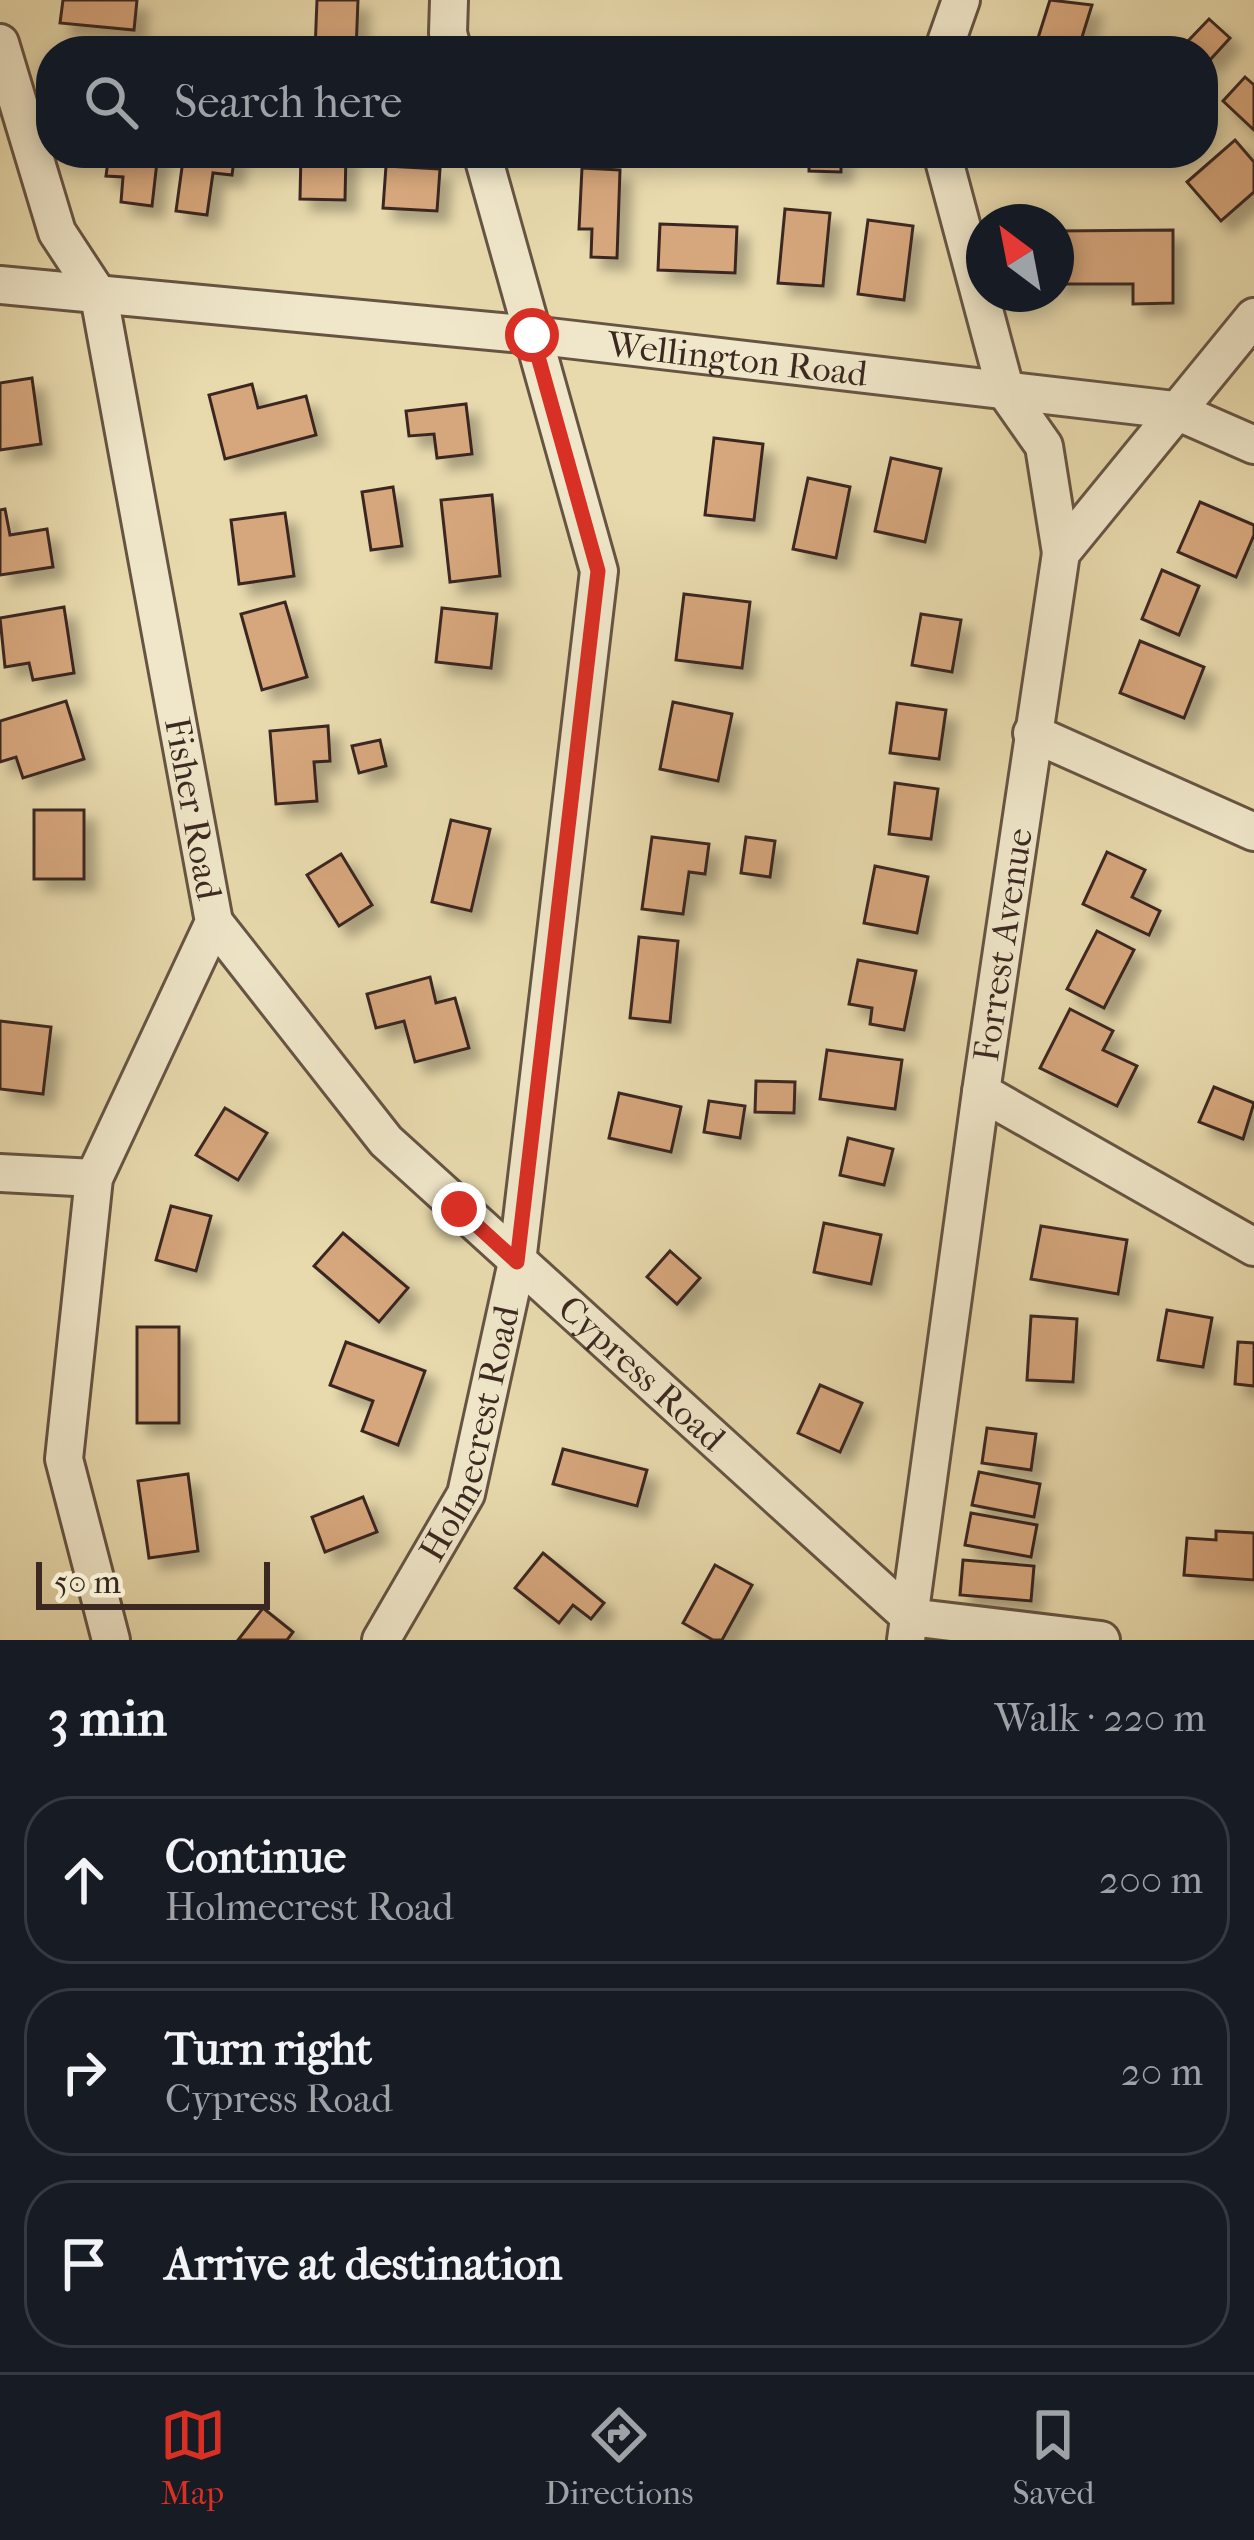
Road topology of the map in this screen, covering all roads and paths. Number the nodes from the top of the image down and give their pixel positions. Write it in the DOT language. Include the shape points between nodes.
graph roads {
  1 [pos="449,0"];
  2 [pos="961,0"];
  3 [pos="449,36"];
  4 [pos="948,36"];
  5 [pos="0,43"];
  6 [pos="36,162"];
  7 [pos="38,168"];
  8 [pos="486,168"];
  9 [pos="946,168"];
  10 [pos="0,285"];
  11 [pos="99,296"];
  12 [pos="1254,316"];
  13 [pos="532,335"];
  14 [pos="1006,392"];
  15 [pos="1174,410"];
  16 [pos="1254,445"];
  17 [pos="1061,554"];
  18 [pos="1032,733"];
  19 [pos="1254,832"];
  20 [pos="214,922"];
  21 [pos="981,1092"];
  22 [pos="0,1173"];
  23 [pos="94,1178"];
  24 [pos="1254,1247"];
  25 [pos="517,1262"];
  26 [pos="908,1629"];
  27 [pos="111,1640"];
  28 [pos="381,1640"];
  29 [pos="1101,1640"];
  1 -- 3 [label="street"];
  2 -- 4 [label="street"];
  5 -- 6 [label="street, Fisher Road"];
  7 -- 11 [label="street, Fisher Road" via="57,232"];
  8 -- 13 [label="street, Holmecrest Road"];
  9 -- 14 [label="street"];
  10 -- 11 [label="street, Wellington Road"];
  11 -- 13 [label="street, Wellington Road"];
  11 -- 20 [label="street, Fisher Road"];
  12 -- 15 [label="street, Forrest Avenue"];
  13 -- 14 [label="street, Wellington Road"];
  13 -- 25 [label="street, Holmecrest Road" via="598,571"];
  14 -- 15 [label="street, Wellington Road"];
  14 -- 17 [label="street" via="1044,446"];
  15 -- 16 [label="street, Wellington Road"];
  15 -- 17 [label="street, Forrest Avenue"];
  17 -- 18 [label="street, Forrest Avenue"];
  18 -- 19 [label="street"];
  18 -- 21 [label="street, Forrest Avenue"];
  20 -- 23 [label="street, Fisher Road"];
  20 -- 25 [label="street, Cypress Road" via="386,1142"];
  21 -- 24 [label="street"];
  21 -- 26 [label="street, Forrest Avenue"];
  22 -- 23 [label="street"];
  23 -- 27 [label="street, Fisher Road" via="64,1459"];
  25 -- 26 [label="street, Cypress Road"];
  25 -- 28 [label="street, Holmecrest Road" via="466,1494"];
  26 -- 29 [label="street"];
}
